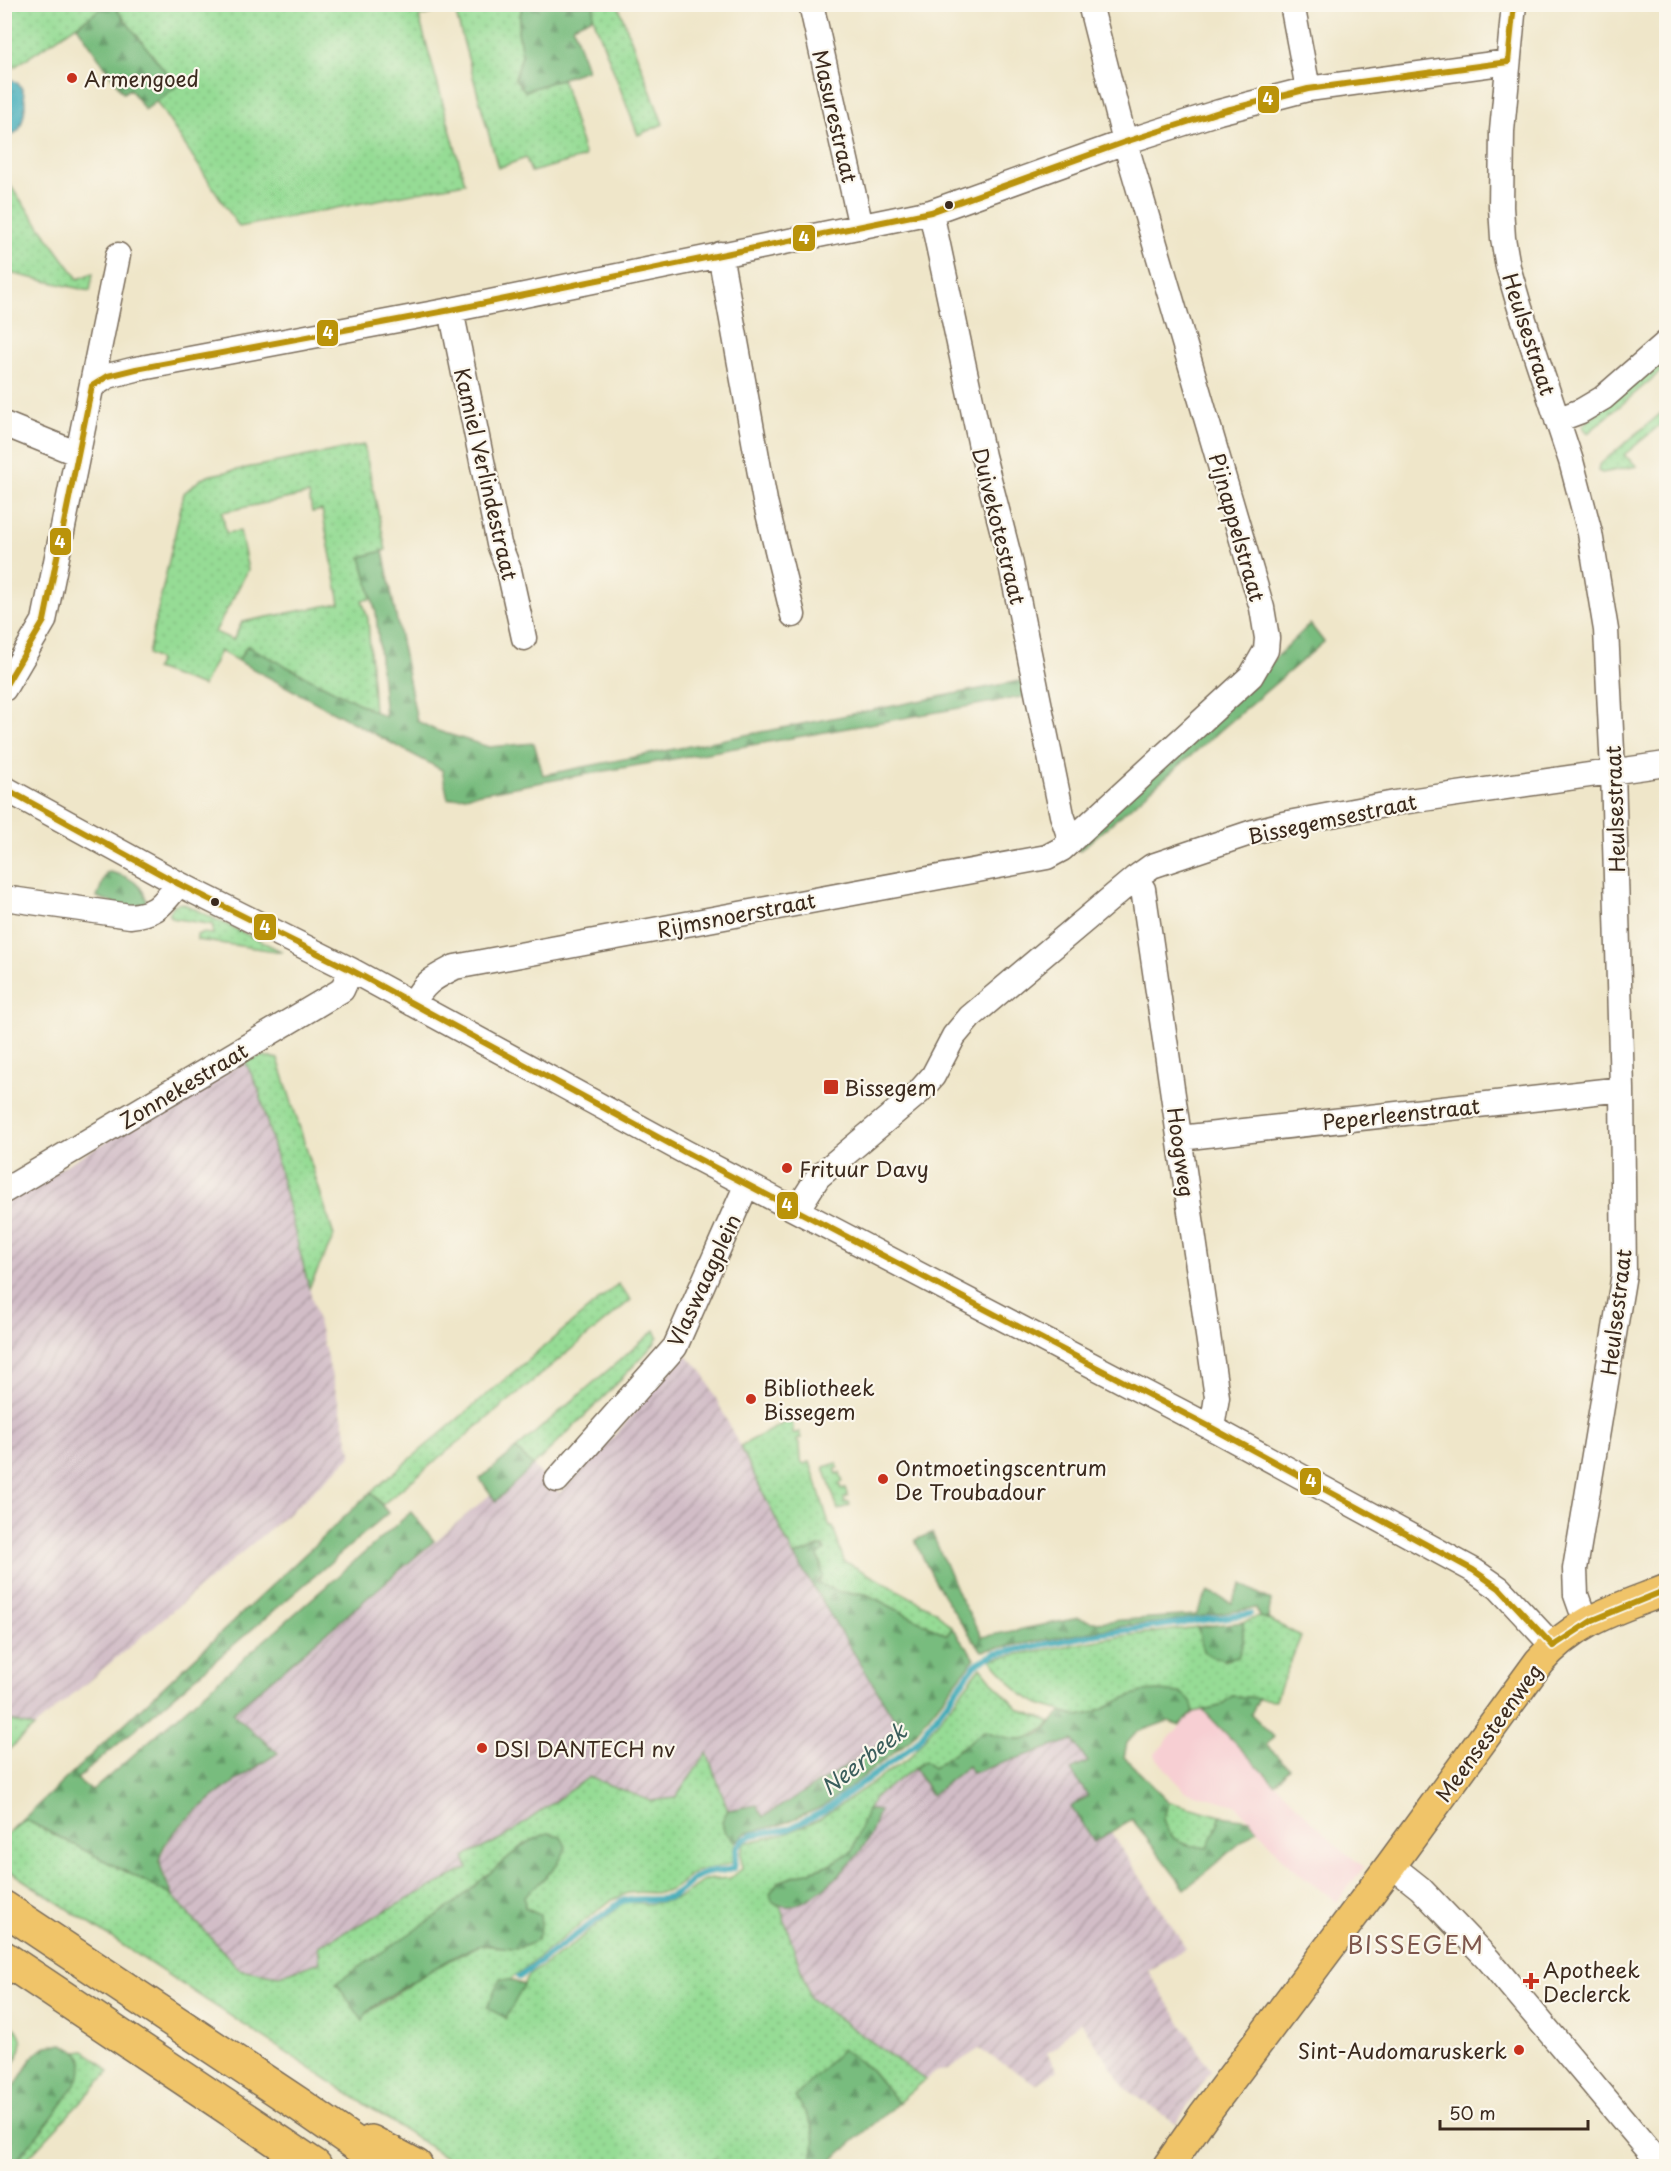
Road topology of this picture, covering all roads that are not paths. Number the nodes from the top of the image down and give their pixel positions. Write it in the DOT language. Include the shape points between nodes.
graph roads {
  1 [pos="812,4"];
  2 [pos="1090,4"];
  3 [pos="1292,4"];
  4 [pos="1514,4"];
  5 [pos="1508,62"];
  6 [pos="1308,89"];
  7 [pos="1125,142"];
  8 [pos="931,212"];
  9 [pos="861,227"];
  10 [pos="720,254"];
  11 [pos="118,255"];
  12 [pos="451,310"];
  13 [pos="1666,344"];
  14 [pos="92,386"];
  15 [pos="1557,420"];
  16 [pos="4,424"];
  17 [pos="78,454"];
  18 [pos="793,615"];
  19 [pos="524,638"];
  20 [pos="4,689"];
  21 [pos="1666,764"];
  22 [pos="1613,771"];
  23 [pos="4,788"];
  24 [pos="1071,841"];
  25 [pos="1135,878"];
  26 [pos="179,884"];
  27 [pos="4,898"];
  28 [pos="351,970"];
  29 [pos="413,1004"];
  30 [pos="1622,1089"];
  31 [pos="1180,1138"];
  32 [pos="747,1184"];
  33 [pos="4,1191"];
  34 [pos="797,1210"];
  35 [pos="1212,1428"];
  36 [pos="557,1480"];
  37 [pos="1666,1590"];
  38 [pos="1586,1623"];
  39 [pos="1553,1646"];
  40 [pos="1391,1865"];
  41 [pos="4,1908"];
  42 [pos="4,1958"];
  43 [pos="300,2105"];
  44 [pos="261,2130"];
  45 [pos="301,2166"];
  46 [pos="315,2166"];
  47 [pos="388,2166"];
  48 [pos="416,2166"];
  49 [pos="1168,2166"];
  50 [pos="1662,2166"];
  1 -- 9 [label="street, Masurestraat"];
  2 -- 7 [label="street, Pijnappelstraat"];
  3 -- 6 [label="street"];
  4 -- 5 [label="street, Heulsestraat"];
  5 -- 6 [label="street"];
  5 -- 15 [label="street, Heulsestraat" via="1503,131 1503,238 1519,305"];
  6 -- 7 [label="street"];
  7 -- 8 [label="street"];
  7 -- 24 [label="street, Pijnappelstraat" via="1262,608 1267,638 1266,650 1251,676"];
  8 -- 9 [label="street"];
  8 -- 24 [label="street, Duivekotestraat" via="982,456 1010,560 1062,815"];
  9 -- 10 [label="street"];
  10 -- 12 [label="street"];
  10 -- 18 [label="street" via="765,501"];
  11 -- 14 [label="street"];
  12 -- 14 [label="street" via="136,369 108,376"];
  12 -- 19 [label="street, Kamiel Verlindestraat" via="499,544"];
  13 -- 15 [label="street" via="1603,398"];
  14 -- 17 [label="street"];
  15 -- 22 [label="street, Heulsestraat" via="1579,491 1598,576 1606,630"];
  16 -- 17 [label="street"];
  17 -- 20 [label="street" via="44,621"];
  21 -- 22 [label="street, Bissegemsestraat"];
  22 -- 25 [label="street, Bissegemsestraat" via="1283,824 1152,866"];
  22 -- 30 [label="street, Heulsestraat"];
  23 -- 26 [label="street"];
  24 -- 29 [label="street, Rijmsnoerstraat" via="1047,857 455,967 421,988"];
  25 -- 31 [label="street, Hoogweg" via="1143,889"];
  25 -- 34 [label="street, Bissegemsestraat" via="970,1017 954,1036 926,1085 818,1177"];
  26 -- 27 [label="street" via="156,910 145,915"];
  26 -- 28 [label="street"];
  28 -- 29 [label="street"];
  28 -- 33 [label="street, Zonnekestraat" via="342,990"];
  29 -- 32 [label="street"];
  30 -- 31 [label="street, Peperleenstraat"];
  30 -- 38 [label="street, Heulsestraat" via="1624,1274 1575,1569 1576,1595"];
  31 -- 35 [label="street, Hoogweg" via="1217,1397"];
  32 -- 34 [label="street"];
  32 -- 36 [label="street, Vlaswaagplein" via="675,1347"];
  34 -- 35 [label="street"];
  35 -- 39 [label="street" via="1485,1576"];
  37 -- 38 [label="main road, Meensesteenweg"];
  38 -- 39 [label="main road, Meensesteenweg"];
  39 -- 40 [label="main road, Meensesteenweg"];
  40 -- 49 [label="main road, Meensesteenweg"];
  40 -- 50 [label="street" via="1420,1888 1480,1950"];
  41 -- 43 [label="highway"];
  42 -- 44 [label="highway"];
  43 -- 47 [label="highway"];
  43 -- 48 [label="highway"];
  44 -- 45 [label="highway"];
  44 -- 46 [label="highway"];
}
